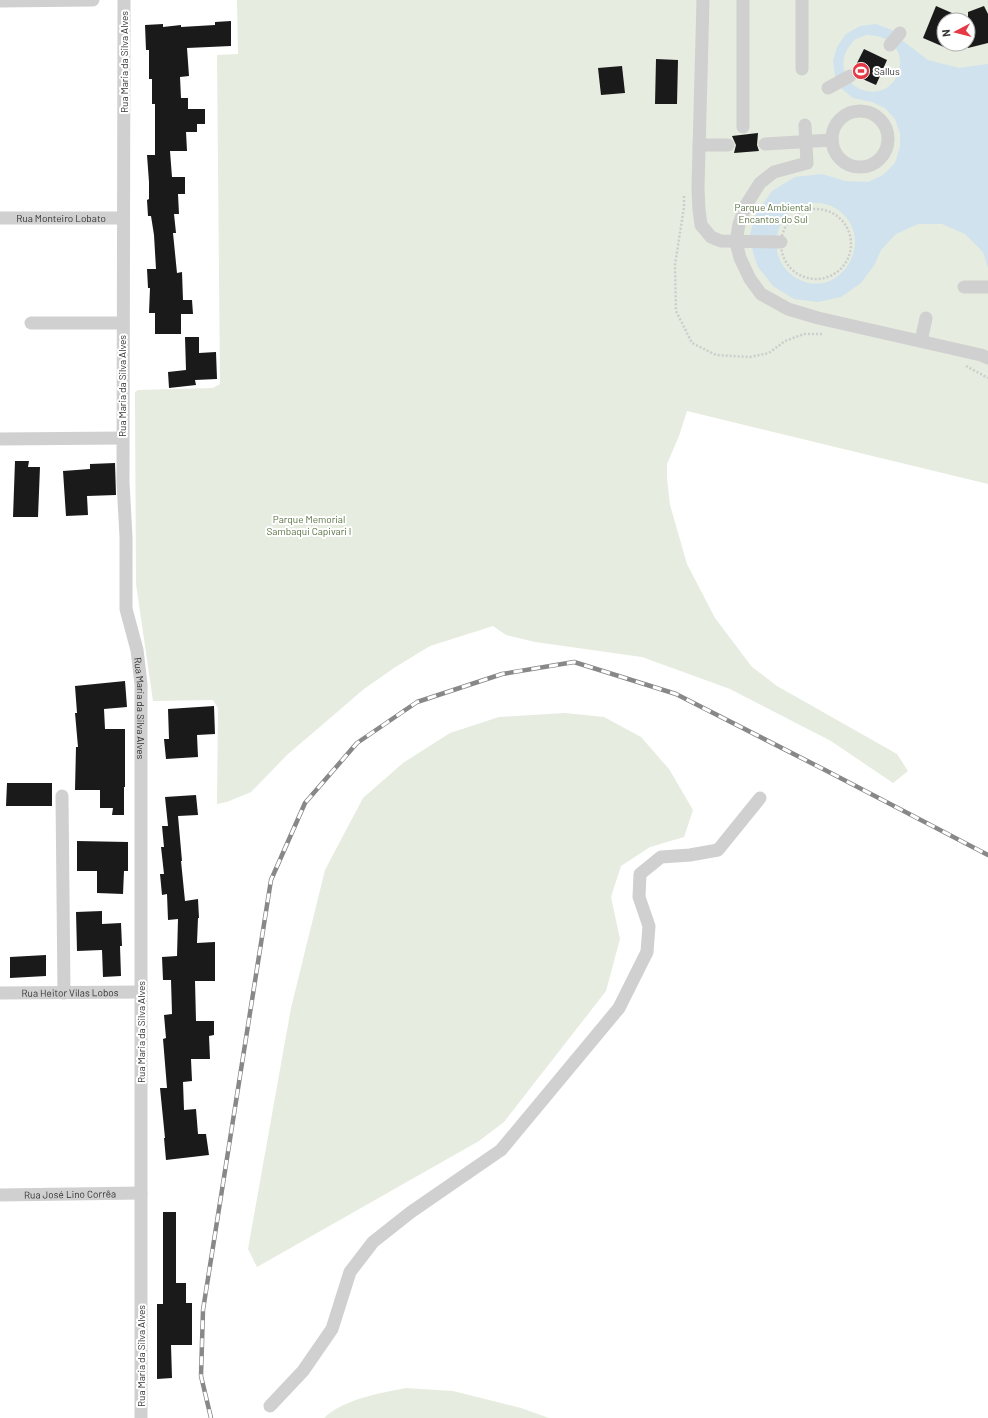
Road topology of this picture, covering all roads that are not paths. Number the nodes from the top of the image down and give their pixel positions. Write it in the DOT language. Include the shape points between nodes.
graph roads {
  1 [pos="93,0"];
  2 [pos="124,0"];
  3 [pos="703,0"];
  4 [pos="743,0"];
  5 [pos="802,0"];
  6 [pos="0,1"];
  7 [pos="802,69"];
  8 [pos="849,76"];
  9 [pos="832,86"];
  10 [pos="805,125"];
  11 [pos="743,127"];
  12 [pos="832,140"];
  13 [pos="806,142"];
  14 [pos="765,144"];
  15 [pos="699,145"];
  16 [pos="728,146"];
  17 [pos="0,218"];
  18 [pos="123,218"];
  19 [pos="742,241"];
  20 [pos="781,242"];
  21 [pos="988,287"];
  22 [pos="964,288"];
  23 [pos="926,318"];
  24 [pos="32,323"];
  25 [pos="122,323"];
  26 [pos="921,341"];
  27 [pos="988,358"];
  28 [pos="122,438"];
  29 [pos="0,439"];
  30 [pos="62,796"];
  31 [pos="760,798"];
  32 [pos="141,992"];
  33 [pos="0,993"];
  34 [pos="64,993"];
  35 [pos="141,1193"];
  36 [pos="0,1195"];
  37 [pos="270,1406"];
  38 [pos="141,1418"];
  1 -- 6 [label="street"];
  2 -- 18 [label="street, Rua Maria da Silva Alves"];
  3 -- 15 [label="street"];
  4 -- 11 [label="street" via="747,34"];
  5 -- 7 [label="street" via="797,34"];
  8 -- 9 [label="street"];
  10 -- 13 [label="street"];
  12 -- 12 [label="street" via="834,129 840,120 848,113 859,111 870,112 879,118 888,138 881,158 861,167 841,160"];
  12 -- 13 [label="street"];
  13 -- 14 [label="street"];
  13 -- 19 [label="street" via="807,163 774,172 760,184 746,205 739,224"];
  15 -- 16 [label="street"];
  15 -- 19 [label="street" via="701,225 711,236 721,241"];
  17 -- 18 [label="street, Rua Monteiro Lobato"];
  18 -- 25 [label="street, Rua Maria da Silva Alves"];
  19 -- 20 [label="street"];
  19 -- 26 [label="street" via="740,258 761,294 788,309 818,318"];
  21 -- 22 [label="street"];
  23 -- 26 [label="street"];
  24 -- 25 [label="street"];
  25 -- 28 [label="street, Rua Maria da Silva Alves"];
  26 -- 27 [label="street" via="981,354"];
  28 -- 29 [label="street"];
  28 -- 32 [label="street, Rua Maria da Silva Alves" via="126,610 137,650 141,684"];
  30 -- 34 [label="street"];
  31 -- 37 [label="street" via="718,850 661,857 640,874 639,896 649,926 647,952 619,1008 501,1150 411,1212 373,1242 350,1272 332,1329 303,1371"];
  32 -- 34 [label="street, Rua Heitor Vilas Lobos"];
  32 -- 35 [label="street, Rua Maria da Silva Alves"];
  33 -- 34 [label="street, Rua Heitor Vilas Lobos"];
  35 -- 36 [label="street, Rua José Lino Corrêa"];
  35 -- 38 [label="street, Rua Maria da Silva Alves"];
}
